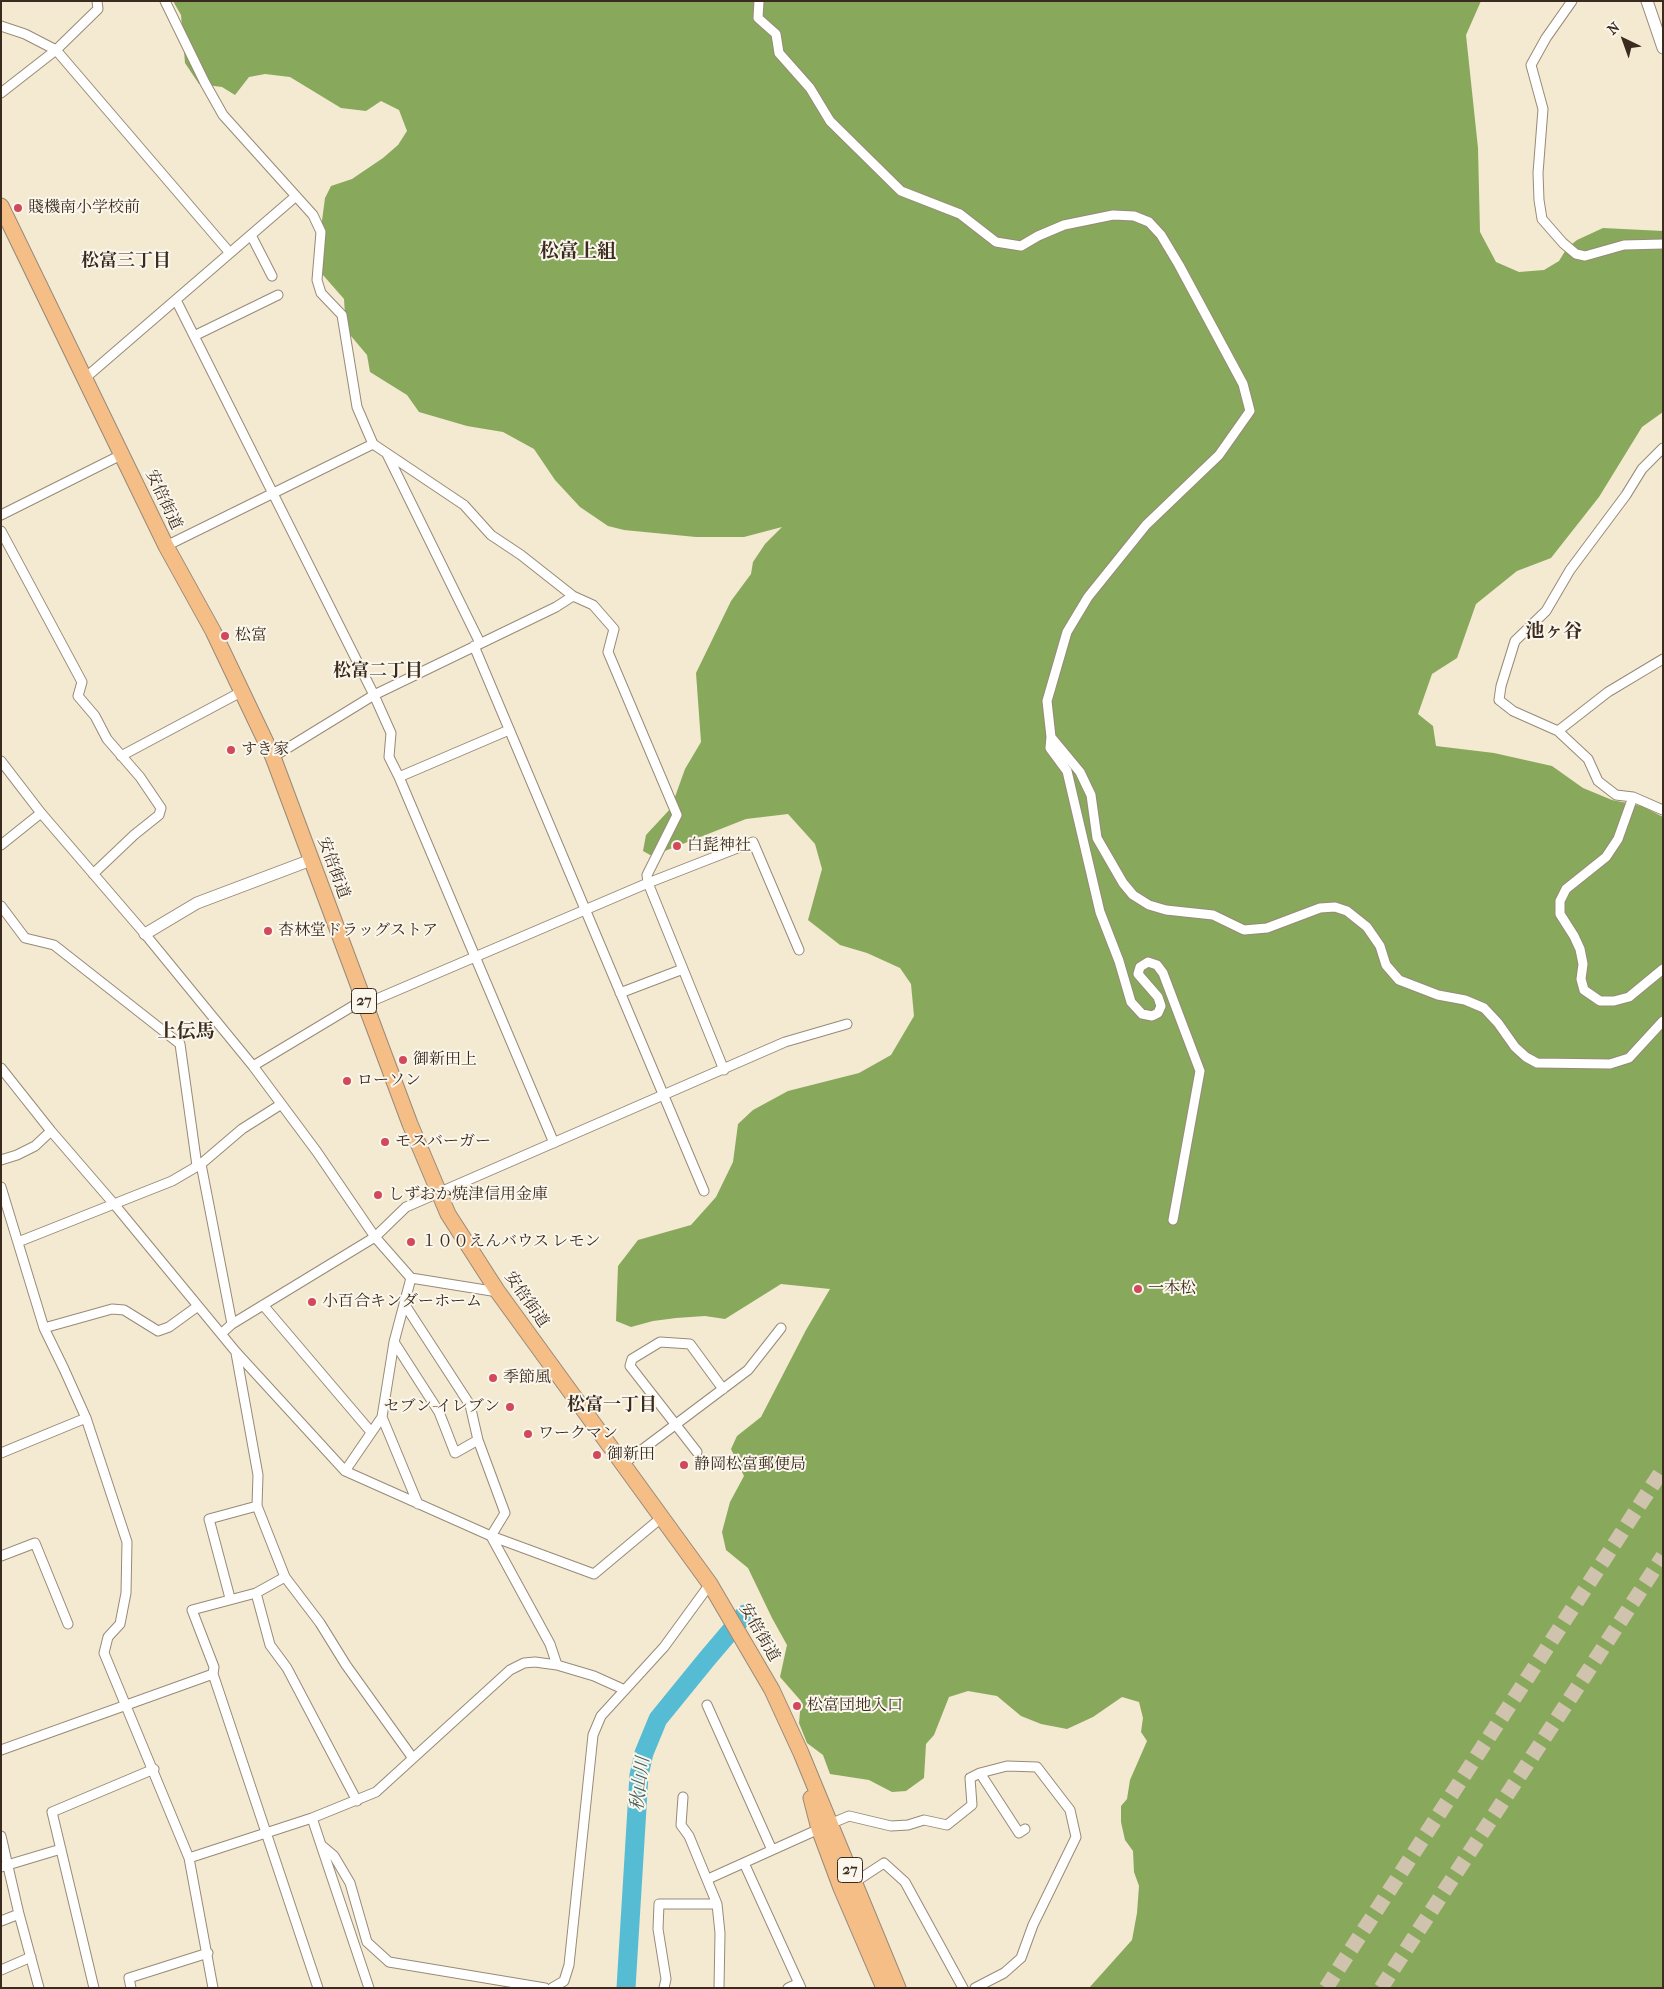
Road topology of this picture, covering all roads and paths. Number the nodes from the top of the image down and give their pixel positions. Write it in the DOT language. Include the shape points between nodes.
graph roads {
  1 [pos="97,1"];
  2 [pos="165,1"];
  3 [pos="758,1"];
  4 [pos="1572,1"];
  5 [pos="1647,1"];
  6 [pos="1,26"];
  7 [pos="1663,48"];
  8 [pos="56,50"];
  9 [pos="1,93"];
  10 [pos="296,196"];
  11 [pos="1,206"];
  12 [pos="251,235"];
  13 [pos="1663,244"];
  14 [pos="230,253"];
  15 [pos="272,276"];
  16 [pos="278,295"];
  17 [pos="176,300"];
  18 [pos="194,336"];
  19 [pos="84,379"];
  20 [pos="373,444"];
  21 [pos="1663,448"];
  22 [pos="122,454"];
  23 [pos="387,454"];
  24 [pos="272,494"];
  25 [pos="1,515"];
  26 [pos="1,531"];
  27 [pos="166,546"];
  28 [pos="573,596"];
  29 [pos="477,645"];
  30 [pos="1663,659"];
  31 [pos="241,692"];
  32 [pos="374,695"];
  33 [pos="509,730"];
  34 [pos="1558,731"];
  35 [pos="1051,737"];
  36 [pos="122,756"];
  37 [pos="272,757"];
  38 [pos="1,761"];
  39 [pos="399,777"];
  40 [pos="1633,797"];
  41 [pos="1663,810"];
  42 [pos="41,813"];
  43 [pos="1,845"];
  44 [pos="311,860"];
  45 [pos="93,874"];
  46 [pos="648,883"];
  47 [pos="1,906"];
  48 [pos="585,909"];
  49 [pos="145,934"];
  50 [pos="799,950"];
  51 [pos="475,956"];
  52 [pos="683,968"];
  53 [pos="1663,969"];
  54 [pos="620,993"];
  55 [pos="364,1002"];
  56 [pos="1663,1021"];
  57 [pos="847,1024"];
  58 [pos="252,1066"];
  59 [pos="1,1068"];
  60 [pos="724,1070"];
  61 [pos="663,1096"];
  62 [pos="280,1105"];
  63 [pos="51,1131"];
  64 [pos="554,1143"];
  65 [pos="1,1160"];
  66 [pos="199,1165"];
  67 [pos="1,1187"];
  68 [pos="704,1191"];
  69 [pos="438,1193"];
  70 [pos="114,1204"];
  71 [pos="4,1212"];
  72 [pos="1173,1220"];
  73 [pos="375,1237"];
  74 [pos="18,1242"];
  75 [pos="411,1278"];
  76 [pos="498,1292"];
  77 [pos="263,1305"];
  78 [pos="405,1305"];
  79 [pos="198,1306"];
  80 [pos="232,1324"];
  81 [pos="44,1328"];
  82 [pos="781,1328"];
  83 [pos="222,1333"];
  84 [pos="394,1342"];
  85 [pos="236,1352"];
  86 [pos="723,1388"];
  87 [pos="382,1417"];
  88 [pos="86,1418"];
  89 [pos="676,1424"];
  90 [pos="372,1432"];
  91 [pos="478,1440"];
  92 [pos="697,1452"];
  93 [pos="1,1453"];
  94 [pos="623,1464"];
  95 [pos="345,1471"];
  96 [pos="418,1504"];
  97 [pos="257,1506"];
  98 [pos="661,1518"];
  99 [pos="491,1536"];
  100 [pos="1,1556"];
  101 [pos="285,1577"];
  102 [pos="710,1584"];
  103 [pos="256,1593"];
  104 [pos="230,1598"];
  105 [pos="68,1624"];
  106 [pos="557,1665"];
  107 [pos="213,1674"];
  108 [pos="625,1690"];
  109 [pos="707,1705"];
  110 [pos="126,1706"];
  111 [pos="1,1750"];
  112 [pos="412,1757"];
  113 [pos="154,1769"];
  114 [pos="980,1773"];
  115 [pos="683,1796"];
  116 [pos="357,1801"];
  117 [pos="312,1818"];
  118 [pos="824,1827"];
  119 [pos="1025,1829"];
  120 [pos="266,1833"];
  121 [pos="1,1836"];
  122 [pos="321,1844"];
  123 [pos="61,1849"];
  124 [pos="772,1850"];
  125 [pos="189,1858"];
  126 [pos="744,1863"];
  127 [pos="5,1865"];
  128 [pos="708,1879"];
  129 [pos="855,1882"];
  130 [pos="717,1904"];
  131 [pos="19,1914"];
  132 [pos="1,1921"];
  133 [pos="208,1953"];
  134 [pos="31,1957"];
  135 [pos="1,1970"];
  136 [pos="800,1985"];
  137 [pos="314,1986"];
  138 [pos="39,1988"];
  139 [pos="94,1988"];
  140 [pos="131,1988"];
  141 [pos="213,1988"];
  142 [pos="369,1988"];
  143 [pos="545,1988"];
  144 [pos="552,1988"];
  145 [pos="664,1988"];
  146 [pos="718,1988"];
  147 [pos="788,1988"];
  148 [pos="884,1988"];
  149 [pos="898,1988"];
  150 [pos="963,1988"];
  151 [pos="975,1988"];
  1 -- 8 [label="street" via="98,9"];
  2 -- 10 [label="street" via="205,84 224,114"];
  3 -- 35 [label="street" via="758,18 776,34 779,53 810,88 830,121 901,191 960,214 996,242 1021,246 1064,225 1113,215 1134,216 1149,222 1162,235 1243,384 1250,411 1219,455 1146,525 1088,597 1067,632 1047,701"];
  4 -- 13 [label="street" via="1531,65 1542,109 1538,173 1542,219 1576,254 1584,256 1624,245"];
  5 -- 7 [label="street"];
  6 -- 8 [label="street"];
  8 -- 9 [label="street"];
  8 -- 14 [label="street"];
  10 -- 12 [label="street"];
  10 -- 20 [label="street" via="313,216 321,232 317,280 321,293 342,315 357,407"];
  11 -- 19 [label="main road, 安倍街道 / 27"];
  12 -- 14 [label="street"];
  12 -- 15 [label="street"];
  14 -- 17 [label="street"];
  16 -- 18 [label="street"];
  17 -- 18 [label="street"];
  17 -- 19 [label="street"];
  18 -- 24 [label="street"];
  19 -- 22 [label="main road, 安倍街道 / 27"];
  20 -- 23 [label="street"];
  20 -- 24 [label="street"];
  21 -- 34 [label="street" via="1642,469 1570,570 1546,611 1515,641 1498,700 1512,711"];
  22 -- 25 [label="street"];
  22 -- 27 [label="main road, 安倍街道 / 27"];
  23 -- 28 [label="street" via="464,505 491,535"];
  23 -- 29 [label="street"];
  24 -- 27 [label="street"];
  24 -- 32 [label="street"];
  26 -- 36 [label="street" via="82,682 78,696"];
  27 -- 31 [label="main road, 安倍街道 / 27" via="213,632"];
  28 -- 29 [label="street"];
  28 -- 46 [label="street" via="592,606 614,629 608,652 677,815 647,874"];
  29 -- 32 [label="street"];
  29 -- 33 [label="street"];
  30 -- 34 [label="street" via="1608,692"];
  31 -- 36 [label="street"];
  31 -- 37 [label="main road, 安倍街道 / 27"];
  32 -- 37 [label="street"];
  32 -- 39 [label="street" via="391,733 389,757"];
  33 -- 39 [label="street"];
  33 -- 48 [label="street"];
  34 -- 40 [label="street" via="1588,759 1598,781 1616,795"];
  35 -- 56 [label="street" via="1080,772 1091,795 1097,838 1123,883 1133,895 1149,905 1213,915 1244,930 1268,928 1320,908 1335,907 1347,911 1367,927 1380,946 1386,965 1399,980 1484,1008 1515,1047 1536,1063 1610,1064 1629,1058"];
  35 -- 72 [label="street" via="1050,748 1067,771 1100,912 1131,1002 1142,1014 1152,1016 1158,1012 1161,1006 1158,996 1138,974 1140,967 1148,962 1157,965 1163,973 1200,1071"];
  36 -- 45 [label="street" via="161,808 160,815"];
  37 -- 44 [label="main road, 安倍街道 / 27"];
  38 -- 42 [label="street"];
  39 -- 51 [label="street"];
  40 -- 41 [label="street"];
  40 -- 53 [label="street" via="1618,839 1606,857 1566,889 1560,901 1560,914 1580,949 1584,990 1600,1001 1614,1002 1630,997"];
  42 -- 43 [label="street"];
  42 -- 45 [label="street"];
  44 -- 49 [label="street" via="197,903"];
  44 -- 55 [label="main road, 安倍街道 / 27"];
  45 -- 49 [label="street"];
  46 -- 48 [label="street"];
  46 -- 50 [label="street" via="753,842"];
  46 -- 52 [label="street"];
  47 -- 66 [label="street" via="26,938 54,945 180,1044"];
  48 -- 51 [label="street"];
  48 -- 54 [label="street"];
  49 -- 58 [label="street"];
  51 -- 55 [label="street"];
  51 -- 64 [label="street"];
  52 -- 54 [label="street"];
  52 -- 60 [label="street"];
  54 -- 61 [label="street"];
  55 -- 58 [label="street"];
  55 -- 69 [label="main road, 安倍街道 / 27"];
  57 -- 60 [label="street" via="785,1042"];
  58 -- 62 [label="street"];
  59 -- 63 [label="street"];
  60 -- 61 [label="street"];
  61 -- 64 [label="street"];
  61 -- 68 [label="street"];
  62 -- 66 [label="street" via="242,1129"];
  62 -- 73 [label="street" via="317,1152"];
  63 -- 65 [label="street" via="35,1146"];
  63 -- 70 [label="street"];
  64 -- 69 [label="street"];
  66 -- 70 [label="street" via="172,1181"];
  66 -- 80 [label="street"];
  67 -- 71 [label="street"];
  69 -- 73 [label="street" via="406,1207"];
  69 -- 76 [label="main road, 安倍街道 / 27"];
  70 -- 74 [label="street"];
  70 -- 79 [label="street"];
  71 -- 74 [label="street"];
  73 -- 75 [label="street"];
  73 -- 77 [label="street"];
  74 -- 81 [label="street"];
  75 -- 76 [label="street"];
  75 -- 78 [label="street"];
  76 -- 94 [label="main road, 安倍街道 / 27"];
  77 -- 80 [label="street"];
  77 -- 90 [label="street"];
  78 -- 84 [label="street"];
  78 -- 91 [label="street" via="470,1405"];
  79 -- 81 [label="street" via="158,1331 124,1310 112,1309"];
  79 -- 83 [label="street"];
  80 -- 83 [label="street"];
  81 -- 88 [label="street"];
  82 -- 86 [label="street" via="748,1370"];
  83 -- 85 [label="street"];
  84 -- 87 [label="street"];
  84 -- 91 [label="street" via="439,1412 455,1452"];
  85 -- 95 [label="street"];
  85 -- 97 [label="street" via="258,1475"];
  86 -- 89 [label="street"];
  86 -- 89 [label="street" via="690,1344 660,1342 632,1359 630,1366"];
  87 -- 90 [label="street"];
  87 -- 96 [label="street"];
  88 -- 93 [label="street"];
  88 -- 110 [label="street" via="127,1542 126,1593 120,1624 108,1637 104,1653"];
  89 -- 92 [label="street"];
  89 -- 94 [label="street"];
  90 -- 95 [label="street"];
  91 -- 99 [label="street" via="505,1513"];
  94 -- 98 [label="main road, 安倍街道 / 27"];
  95 -- 96 [label="street"];
  96 -- 99 [label="street"];
  97 -- 101 [label="street"];
  97 -- 104 [label="street" via="209,1518"];
  98 -- 99 [label="street" via="594,1574"];
  98 -- 102 [label="main road, 安倍街道 / 27"];
  99 -- 106 [label="street" via="550,1644"];
  100 -- 105 [label="street" via="35,1544"];
  101 -- 103 [label="street"];
  101 -- 112 [label="street"];
  102 -- 108 [label="street" via="664,1647"];
  102 -- 118 [label="main road, 安倍街道 / 27" via="772,1690 801,1753"];
  103 -- 104 [label="street"];
  103 -- 116 [label="street" via="270,1645 287,1668"];
  104 -- 107 [label="street" via="192,1610 214,1667"];
  106 -- 108 [label="street"];
  106 -- 112 [label="street" via="524,1663 510,1670"];
  107 -- 110 [label="street"];
  107 -- 120 [label="street"];
  108 -- 144 [label="street" via="601,1716 593,1735 569,1965 564,1981"];
  109 -- 124 [label="street"];
  110 -- 111 [label="street"];
  110 -- 113 [label="street"];
  112 -- 116 [label="street" via="376,1792"];
  113 -- 123 [label="street" via="52,1812"];
  113 -- 125 [label="street"];
  114 -- 118 [label="street" via="970,1778 972,1805 948,1825 924,1820 891,1826 849,1816"];
  114 -- 119 [label="street" via="1019,1833"];
  114 -- 151 [label="street" via="1007,1766 1037,1767 1070,1810 1076,1837 1033,1925 1021,1958 1004,1973"];
  115 -- 128 [label="street" via="681,1824"];
  116 -- 117 [label="street"];
  117 -- 120 [label="street"];
  117 -- 122 [label="street"];
  118 -- 124 [label="street"];
  118 -- 129 [label="main road, 安倍街道 / 27"];
  118 -- 148 [label="main road, 安倍街道 / 27" via="841,1888"];
  120 -- 125 [label="street"];
  120 -- 137 [label="street"];
  121 -- 127 [label="street"];
  122 -- 142 [label="street"];
  122 -- 143 [label="street" via="334,1856 350,1883 367,1942 388,1962"];
  123 -- 127 [label="street"];
  123 -- 139 [label="street"];
  124 -- 126 [label="street"];
  125 -- 133 [label="street"];
  126 -- 128 [label="street"];
  126 -- 136 [label="street"];
  127 -- 131 [label="street"];
  128 -- 130 [label="street"];
  129 -- 149 [label="main road, 安倍街道 / 27"];
  129 -- 150 [label="street" via="884,1863 906,1882"];
  130 -- 145 [label="street" via="659,1904"];
  130 -- 146 [label="street" via="720,1933"];
  131 -- 132 [label="street"];
  131 -- 134 [label="street"];
  133 -- 140 [label="street" via="129,1978"];
  133 -- 141 [label="street"];
  134 -- 135 [label="street"];
  134 -- 138 [label="street"];
  136 -- 147 [label="street"];
}
